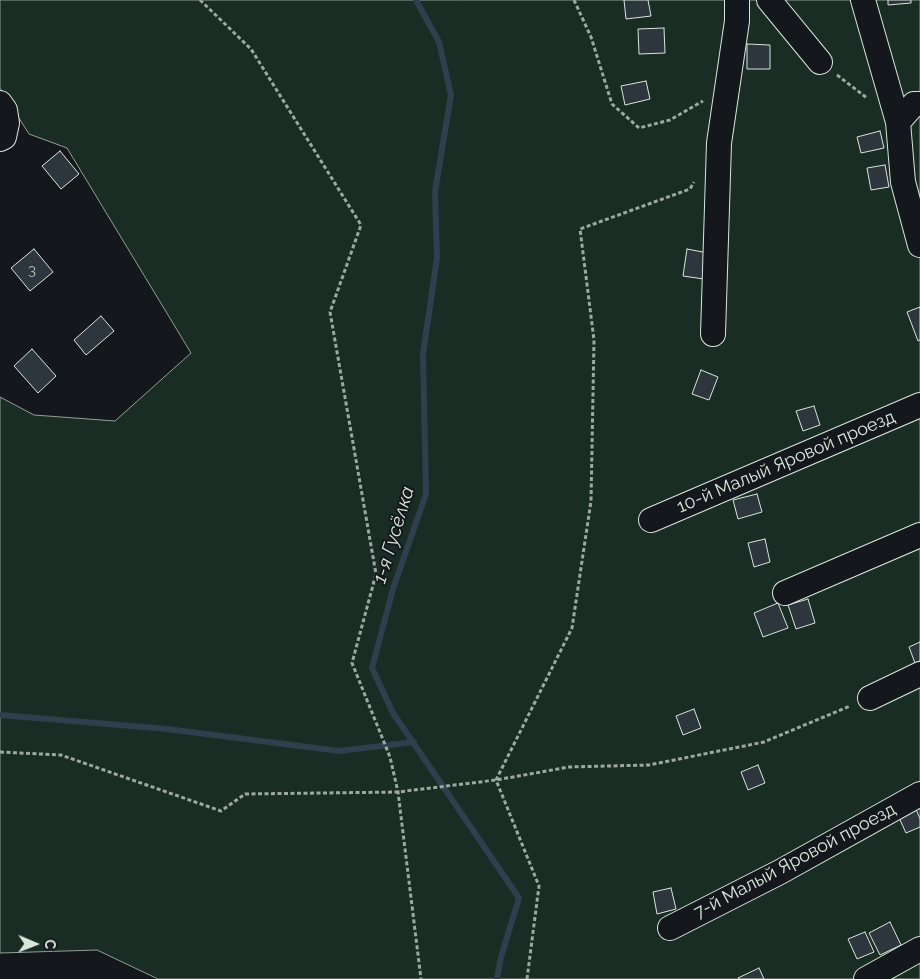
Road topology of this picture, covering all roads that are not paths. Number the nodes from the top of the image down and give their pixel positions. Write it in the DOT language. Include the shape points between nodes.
graph roads {
  1 [pos="737,0"];
  2 [pos="769,0"];
  3 [pos="863,0"];
  4 [pos="820,62"];
  5 [pos="0,103"];
  6 [pos="920,104"];
  7 [pos="898,122"];
  8 [pos="0,139"];
  9 [pos="920,245"];
  10 [pos="713,334"];
  11 [pos="920,405"];
  12 [pos="651,520"];
  13 [pos="920,535"];
  14 [pos="785,593"];
  15 [pos="920,674"];
  16 [pos="870,698"];
  17 [pos="920,794"];
  18 [pos="670,928"];
  19 [pos="920,949"];
  20 [pos="866,979"];
  1 -- 10 [label="street" via="719,143"];
  2 -- 4 [label="street"];
  3 -- 7 [label="street"];
  5 -- 8 [label="street" via="8,123 4,137"];
  6 -- 7 [label="street" via="914,104"];
  7 -- 9 [label="street" via="903,182"];
  11 -- 12 [label="street, 10-й Малый Яровой проезд"];
  13 -- 14 [label="street"];
  15 -- 16 [label="street"];
  17 -- 18 [label="street, 7-й Малый Яровой проезд" via="780,872"];
  19 -- 20 [label="street"];
}
